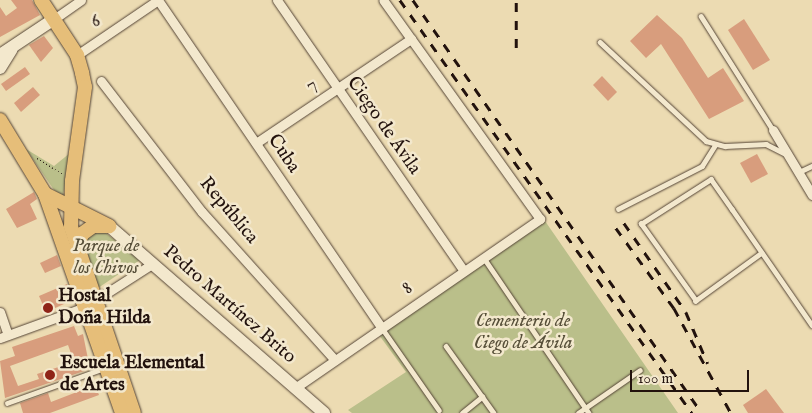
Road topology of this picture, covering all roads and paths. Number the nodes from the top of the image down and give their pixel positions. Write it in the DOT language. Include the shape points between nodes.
graph roads {
  1 [pos="41,0"];
  2 [pos="81,0"];
  3 [pos="158,0"];
  4 [pos="277,0"];
  5 [pos="383,0"];
  6 [pos="701,16"];
  7 [pos="54,19"];
  8 [pos="412,39"];
  9 [pos="600,42"];
  10 [pos="15,45"];
  11 [pos="0,55"];
  12 [pos="77,55"];
  13 [pos="0,68"];
  14 [pos="101,81"];
  15 [pos="338,89"];
  16 [pos="0,120"];
  17 [pos="773,130"];
  18 [pos="256,143"];
  19 [pos="714,145"];
  20 [pos="32,154"];
  21 [pos="812,166"];
  22 [pos="797,168"];
  23 [pos="72,184"];
  24 [pos="44,194"];
  25 [pos="812,195"];
  26 [pos="70,206"];
  27 [pos="618,209"];
  28 [pos="109,226"];
  29 [pos="77,249"];
  30 [pos="762,253"];
  31 [pos="483,257"];
  32 [pos="152,264"];
  33 [pos="463,270"];
  34 [pos="90,303"];
  35 [pos="0,312"];
  36 [pos="812,325"];
  37 [pos="381,327"];
  38 [pos="4,336"];
  39 [pos="446,346"];
  40 [pos="334,360"];
  41 [pos="106,368"];
  42 [pos="640,370"];
  43 [pos="295,388"];
  44 [pos="482,396"];
  45 [pos="7,403"];
  46 [pos="585,408"];
  47 [pos="439,410"];
  48 [pos="122,413"];
  49 [pos="134,413"];
  50 [pos="324,413"];
  51 [pos="462,413"];
  52 [pos="494,413"];
  53 [pos="578,413"];
  54 [pos="589,413"];
  1 -- 7 [label="main road"];
  2 -- 7 [label="street"];
  3 -- 12 [label="street, 6"];
  3 -- 18 [label="street, Cuba"];
  4 -- 15 [label="street, Ciego de Ávila"];
  5 -- 8 [label="street"];
  6 -- 17 [label="lane"];
  7 -- 10 [label="street"];
  7 -- 12 [label="main road"];
  8 -- 15 [label="street, 7"];
  8 -- 31 [label="street, 8" via="540,219"];
  9 -- 19 [label="lane" via="692,130"];
  10 -- 11 [label="street"];
  10 -- 13 [label="street"];
  12 -- 23 [label="main road" via="84,87"];
  14 -- 40 [label="street, República" via="202,212"];
  15 -- 18 [label="street, 7"];
  15 -- 33 [label="street, Ciego de Ávila"];
  16 -- 24 [label="main road"];
  17 -- 22 [label="street"];
  18 -- 37 [label="street, Cuba"];
  19 -- 22 [label="lane" via="766,144"];
  19 -- 27 [label="lane" via="702,166"];
  20 -- 23 [label="path"];
  21 -- 22 [label="lane"];
  22 -- 25 [label="street"];
  23 -- 26 [label="main road"];
  23 -- 28 [label="main road"];
  24 -- 26 [label="main road"];
  24 -- 34 [label="main road"];
  26 -- 28 [label="main road"];
  26 -- 29 [label="main road"];
  28 -- 29 [label="main road" via="93,226 82,234"];
  28 -- 32 [label="street, Pedro Martínez Brito"];
  29 -- 34 [label="main road"];
  30 -- 30 [label="lane" via="711,179 642,224 696,301"];
  30 -- 36 [label="lane"];
  31 -- 33 [label="street, 8"];
  31 -- 46 [label="lane"];
  32 -- 34 [label="street"];
  32 -- 43 [label="street, Pedro Martínez Brito"];
  33 -- 37 [label="street, 8"];
  34 -- 38 [label="street"];
  34 -- 41 [label="main road"];
  34 -- 49 [label="main road"];
  35 -- 38 [label="street"];
  37 -- 40 [label="street, 8"];
  37 -- 47 [label="lane"];
  39 -- 44 [label="lane"];
  40 -- 43 [label="street, 8"];
  41 -- 45 [label="lane"];
  41 -- 48 [label="main road"];
  42 -- 46 [label="lane"];
  43 -- 50 [label="street, Pedro Martínez Brito"];
  44 -- 51 [label="lane"];
  44 -- 52 [label="lane"];
  46 -- 53 [label="lane"];
  46 -- 54 [label="lane"];
}
